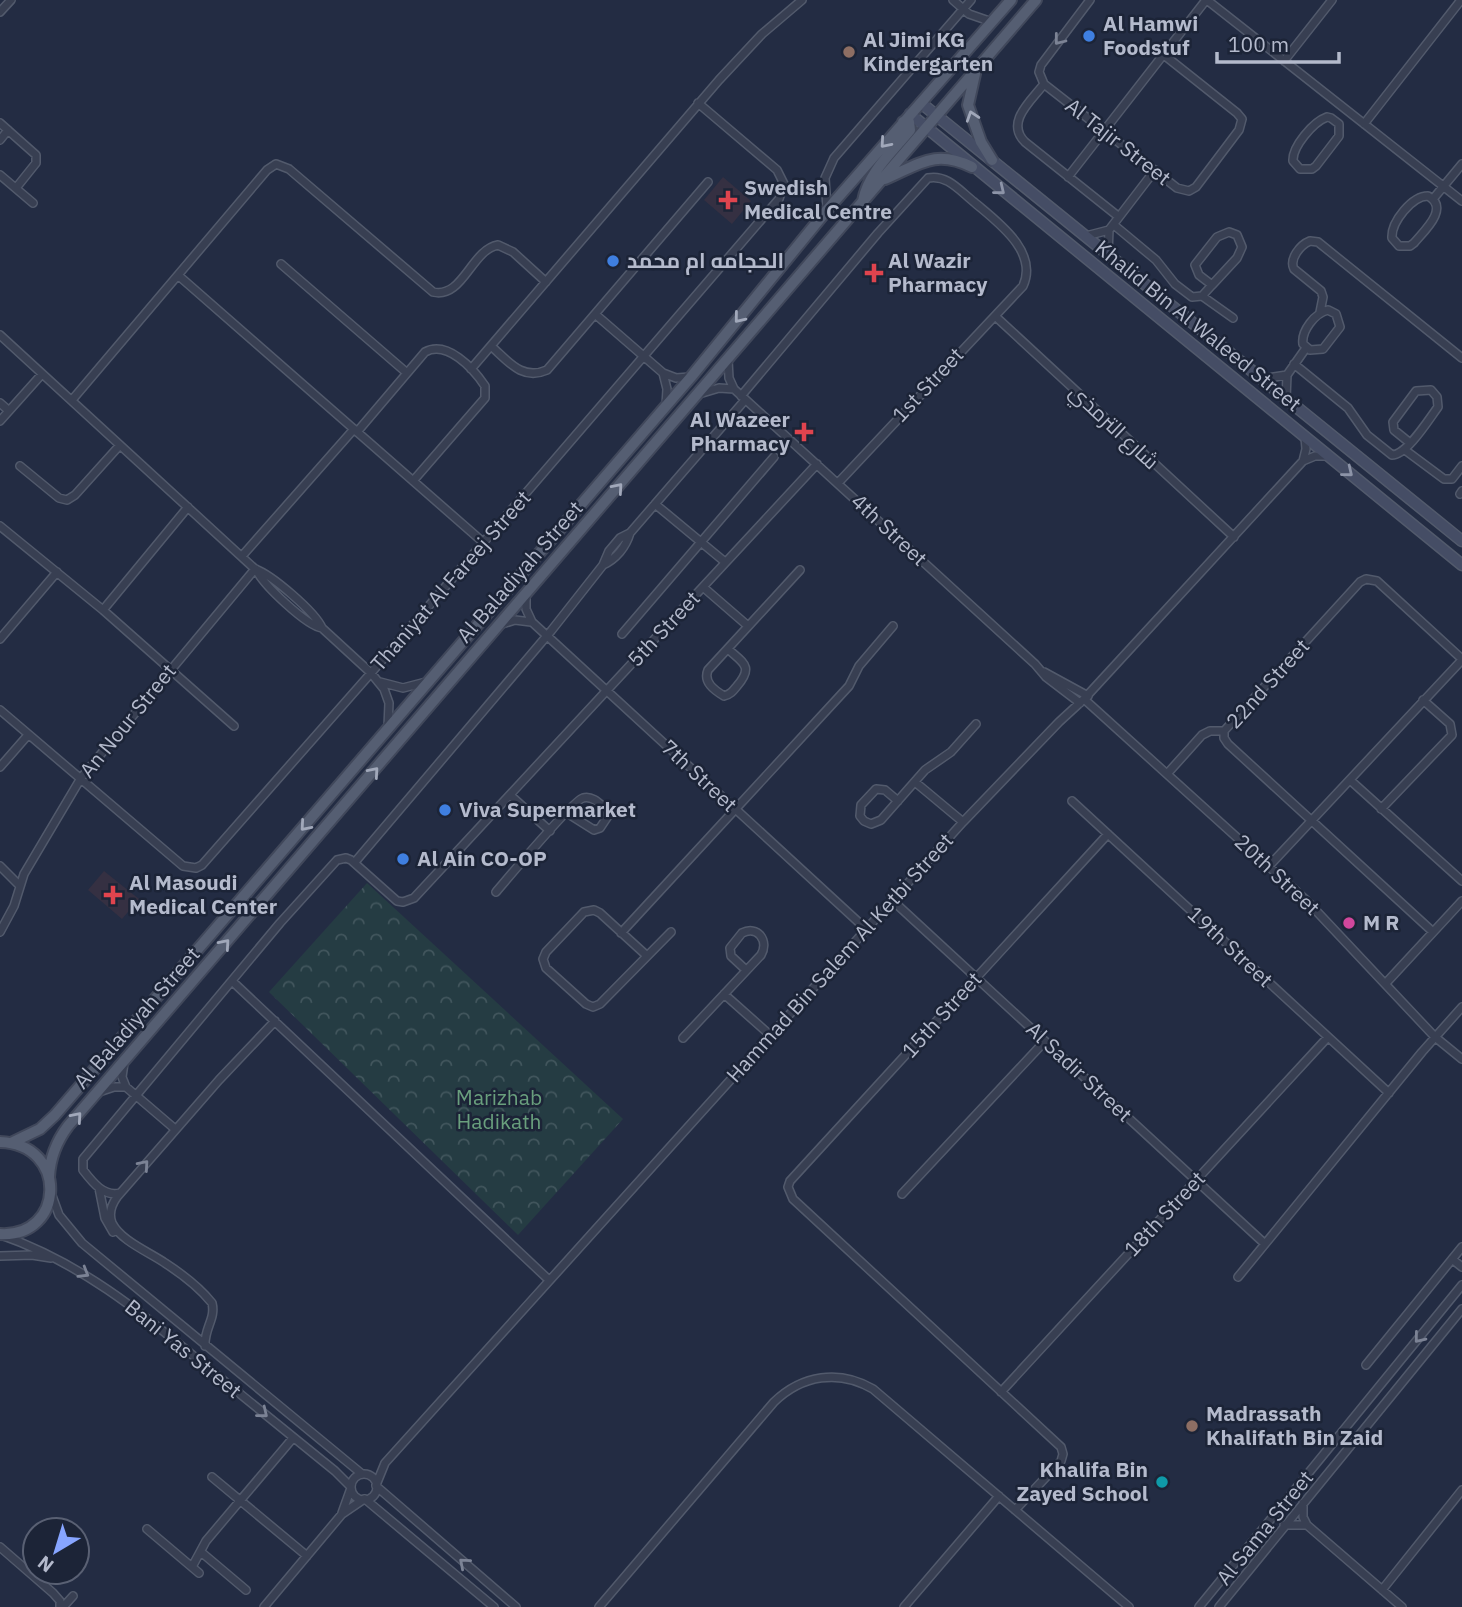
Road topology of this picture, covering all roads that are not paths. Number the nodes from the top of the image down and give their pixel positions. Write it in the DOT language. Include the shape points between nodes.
graph roads {
  1 [pos="11,0"];
  2 [pos="802,0"];
  3 [pos="953,0"];
  4 [pos="971,0"];
  5 [pos="1011,0"];
  6 [pos="1035,0"];
  7 [pos="1090,0"];
  8 [pos="1207,0"];
  9 [pos="1332,0"];
  10 [pos="1461,0"];
  11 [pos="963,9"];
  12 [pos="0,12"];
  13 [pos="992,22"];
  14 [pos="1164,55"];
  15 [pos="1284,61"];
  16 [pos="976,69"];
  17 [pos="1044,84"];
  18 [pos="698,103"];
  19 [pos="921,103"];
  20 [pos="1345,109"];
  21 [pos="936,116"];
  22 [pos="907,118"];
  23 [pos="1336,120"];
  24 [pos="0,123"];
  25 [pos="1364,124"];
  26 [pos="926,127"];
  27 [pos="8,130"];
  28 [pos="1104,131"];
  29 [pos="0,140"];
  30 [pos="992,160"];
  31 [pos="1462,164"];
  32 [pos="972,167"];
  33 [pos="1155,170"];
  34 [pos="0,175"];
  35 [pos="1068,177"];
  36 [pos="882,180"];
  37 [pos="708,182"];
  38 [pos="1444,187"];
  39 [pos="16,188"];
  40 [pos="1433,199"];
  41 [pos="1462,201"];
  42 [pos="33,203"];
  43 [pos="862,204"];
  44 [pos="827,210"];
  45 [pos="1119,217"];
  46 [pos="1111,227"];
  47 [pos="1086,236"];
  48 [pos="1108,254"];
  49 [pos="281,264"];
  50 [pos="178,276"];
  51 [pos="546,282"];
  52 [pos="1212,285"];
  53 [pos="1202,296"];
  54 [pos="1320,313"];
  55 [pos="595,314"];
  56 [pos="995,316"];
  57 [pos="1233,318"];
  58 [pos="0,335"];
  59 [pos="491,346"];
  60 [pos="1306,348"];
  61 [pos="644,356"];
  62 [pos="1462,358"];
  63 [pos="728,359"];
  64 [pos="1294,365"];
  65 [pos="471,369"];
  66 [pos="407,373"];
  67 [pos="663,373"];
  68 [pos="42,374"];
  69 [pos="1287,375"];
  70 [pos="691,377"];
  71 [pos="1261,379"];
  72 [pos="734,389"];
  73 [pos="698,395"];
  74 [pos="743,398"];
  75 [pos="1286,399"];
  76 [pos="72,400"];
  77 [pos="0,403"];
  78 [pos="666,405"];
  79 [pos="8,410"];
  80 [pos="0,421"];
  81 [pos="356,431"];
  82 [pos="1305,436"];
  83 [pos="120,445"];
  84 [pos="1407,447"];
  85 [pos="1328,456"];
  86 [pos="774,457"];
  87 [pos="1303,461"];
  88 [pos="817,464"];
  89 [pos="20,466"];
  90 [pos="1462,466"];
  91 [pos="413,481"];
  92 [pos="838,483"];
  93 [pos="655,504"];
  94 [pos="188,507"];
  95 [pos="0,526"];
  96 [pos="1234,537"];
  97 [pos="1462,541"];
  98 [pos="484,542"];
  99 [pos="701,542"];
  100 [pos="242,556"];
  101 [pos="725,562"];
  102 [pos="1462,565"];
  103 [pos="255,569"];
  104 [pos="800,570"];
  105 [pos="57,572"];
  106 [pos="703,587"];
  107 [pos="526,594"];
  108 [pos="103,610"];
  109 [pos="532,622"];
  110 [pos="499,625"];
  111 [pos="748,626"];
  112 [pos="893,626"];
  113 [pos="622,634"];
  114 [pos="547,636"];
  115 [pos="0,639"];
  116 [pos="728,649"];
  117 [pos="1462,660"];
  118 [pos="170,670"];
  119 [pos="371,673"];
  120 [pos="431,678"];
  121 [pos="380,682"];
  122 [pos="607,691"];
  123 [pos="1084,699"];
  124 [pos="1423,700"];
  125 [pos="0,710"];
  126 [pos="976,724"];
  127 [pos="234,726"];
  128 [pos="387,729"];
  129 [pos="1224,731"];
  130 [pos="28,735"];
  131 [pos="0,767"];
  132 [pos="1167,774"];
  133 [pos="80,778"];
  134 [pos="1350,780"];
  135 [pos="915,782"];
  136 [pos="510,795"];
  137 [pos="898,800"];
  138 [pos="1072,801"];
  139 [pos="735,809"];
  140 [pos="1381,809"];
  141 [pos="566,813"];
  142 [pos="1312,821"];
  143 [pos="963,822"];
  144 [pos="550,831"];
  145 [pos="1108,834"];
  146 [pos="355,862"];
  147 [pos="0,866"];
  148 [pos="1268,867"];
  149 [pos="1462,881"];
  150 [pos="20,886"];
  151 [pos="496,892"];
  152 [pos="892,900"];
  153 [pos="1462,901"];
  154 [pos="866,929"];
  155 [pos="0,932"];
  156 [pos="671,932"];
  157 [pos="1433,932"];
  158 [pos="621,933"];
  159 [pos="646,955"];
  160 [pos="746,970"];
  161 [pos="976,978"];
  162 [pos="233,982"];
  163 [pos="1386,983"];
  164 [pos="724,994"];
  165 [pos="1462,1007"];
  166 [pos="275,1021"];
  167 [pos="770,1035"];
  168 [pos="1328,1037"];
  169 [pos="1435,1037"];
  170 [pos="682,1038"];
  171 [pos="1045,1041"];
  172 [pos="1462,1059"];
  173 [pos="125,1061"];
  174 [pos="126,1087"];
  175 [pos="98,1092"];
  176 [pos="1389,1093"];
  177 [pos="135,1095"];
  178 [pos="175,1129"];
  179 [pos="5,1142"];
  180 [pos="49,1177"];
  181 [pos="1196,1180"];
  182 [pos="99,1187"];
  183 [pos="51,1192"];
  184 [pos="120,1193"];
  185 [pos="902,1194"];
  186 [pos="0,1235"];
  187 [pos="128,1239"];
  188 [pos="1265,1244"];
  189 [pos="1462,1247"];
  190 [pos="0,1256"];
  191 [pos="60,1259"];
  192 [pos="1452,1259"];
  193 [pos="1462,1267"];
  194 [pos="1238,1277"];
  195 [pos="549,1280"];
  196 [pos="1462,1285"];
  197 [pos="1462,1309"];
  198 [pos="207,1325"];
  199 [pos="188,1331"];
  200 [pos="205,1346"];
  201 [pos="1366,1365"];
  202 [pos="1001,1392"];
  203 [pos="293,1438"];
  204 [pos="385,1463"];
  205 [pos="362,1474"];
  206 [pos="212,1477"];
  207 [pos="376,1485"];
  208 [pos="351,1488"];
  209 [pos="1462,1490"];
  210 [pos="999,1496"];
  211 [pos="364,1499"];
  212 [pos="240,1500"];
  213 [pos="1303,1503"];
  214 [pos="1015,1510"];
  215 [pos="342,1514"];
  216 [pos="1284,1525"];
  217 [pos="1307,1525"];
  218 [pos="147,1529"];
  219 [pos="0,1547"];
  220 [pos="201,1552"];
  221 [pos="307,1556"];
  222 [pos="246,1590"];
  223 [pos="1382,1590"];
  224 [pos="73,1596"];
  225 [pos="62,1607"];
  226 [pos="264,1607"];
  227 [pos="494,1607"];
  228 [pos="516,1607"];
  229 [pos="599,1607"];
  230 [pos="904,1607"];
  231 [pos="1129,1607"];
  232 [pos="1199,1607"];
  233 [pos="1219,1607"];
  234 [pos="1402,1607"];
  1 -- 12 [label="street"];
  2 -- 18 [label="street" via="757,39"];
  3 -- 11 [label="street"];
  4 -- 11 [label="street"];
  5 -- 13 [label="main road, Al Baladiyah Street"];
  6 -- 16 [label="main road, Al Baladiyah Street"];
  7 -- 17 [label="street, Al Tajir Street, one-way" via="1041,65"];
  8 -- 14 [label="street"];
  8 -- 15 [label="street"];
  9 -- 15 [label="street"];
  10 -- 25 [label="street"];
  11 -- 13 [label="street"];
  11 -- 44 [label="street" via="834,158 825,178"];
  13 -- 19 [label="main road, Al Baladiyah Street"];
  14 -- 28 [label="street"];
  14 -- 33 [label="street, Al Tajir Street" via="1237,113 1242,123 1192,190 1181,190"];
  15 -- 20 [label="street"];
  16 -- 21 [label="main road, Al Baladiyah Street"];
  30 -- 16 [label="main road, one-way" via="968,105"];
  17 -- 28 [label="street, Al Tajir Street"];
  17 -- 35 [label="street" via="1019,116 1017,132"];
  18 -- 51 [label="street"];
  18 -- 61 [label="street, Thaniyat Al Fareej Street" via="777,170 783,193"];
  19 -- 21 [label="street, Khalid Bin Al Waleed Street"];
  19 -- 22 [label="main road, Al Baladiyah Street"];
  20 -- 23 [label="street"];
  20 -- 25 [label="street"];
  21 -- 26 [label="main road, Al Baladiyah Street"];
  21 -- 30 [label="street, Khalid Bin Al Waleed Street"];
  22 -- 26 [label="street, Khalid Bin Al Waleed Street"];
  22 -- 43 [label="main road" via="910,130 870,180"];
  22 -- 44 [label="main road, Al Baladiyah Street, one-way"];
  23 -- 23 [label="street" via="1339,136 1316,166 1306,170 1296,166 1295,150 1318,121"];
  24 -- 27 [label="street"];
  25 -- 38 [label="street"];
  26 -- 32 [label="street, Khalid Bin Al Waleed Street"];
  26 -- 36 [label="main road, Al Baladiyah Street"];
  27 -- 29 [label="street"];
  27 -- 39 [label="street" via="37,159"];
  28 -- 33 [label="street, Al Tajir Street"];
  28 -- 35 [label="street"];
  30 -- 47 [label="street, Khalid Bin Al Waleed Street"];
  31 -- 38 [label="street"];
  32 -- 36 [label="main road" via="957,159 938,158"];
  32 -- 82 [label="street, Khalid Bin Al Waleed Street, one-way"];
  33 -- 45 [label="street"];
  34 -- 39 [label="street"];
  35 -- 45 [label="street"];
  36 -- 43 [label="main road, Al Baladiyah Street"];
  37 -- 55 [label="street"];
  38 -- 40 [label="street"];
  38 -- 41 [label="street"];
  39 -- 42 [label="street"];
  40 -- 40 [label="street" via="1436,215 1414,243 1404,247 1395,243 1393,227 1415,200 1423,196"];
  43 -- 63 [label="main road, Al Baladiyah Street"];
  44 -- 70 [label="main road, Al Baladiyah Street, one-way"];
  45 -- 46 [label="street"];
  46 -- 47 [label="street"];
  46 -- 48 [label="street"];
  46 -- 53 [label="street" via="1160,263 1192,297"];
  47 -- 48 [label="street, Khalid Bin Al Waleed Street"];
  48 -- 71 [label="street, Khalid Bin Al Waleed Street"];
  49 -- 66 [label="street"];
  50 -- 51 [label="street" via="276,164 289,169 433,292 451,291 486,251 498,245 513,252"];
  50 -- 76 [label="street"];
  50 -- 81 [label="street"];
  51 -- 59 [label="street"];
  52 -- 52 [label="street" via="1240,253 1237,235 1222,233 1198,259 1196,270"];
  52 -- 53 [label="street"];
  53 -- 57 [label="street"];
  54 -- 60 [label="street" via="1303,334"];
  54 -- 60 [label="street" via="1336,314 1340,327 1323,349"];
  54 -- 62 [label="street" via="1321,291 1292,265 1310,241 1318,242"];
  55 -- 59 [label="street" via="539,374 521,372"];
  55 -- 61 [label="street"];
  56 -- 74 [label="street, 1st Street" via="1026,279 1022,255 1008,231 948,181 928,178"];
  56 -- 92 [label="street, 1st Street"];
  56 -- 96 [label="street, شارع الترمذي"];
  58 -- 68 [label="street"];
  59 -- 65 [label="street"];
  60 -- 64 [label="street"];
  61 -- 67 [label="street"];
  61 -- 98 [label="street, Thaniyat Al Fareej Street"];
  63 -- 72 [label="street"];
  63 -- 73 [label="main road, Al Baladiyah Street"];
  64 -- 69 [label="street"];
  64 -- 84 [label="street" via="1348,408 1367,435 1389,454 1399,455"];
  65 -- 66 [label="street" via="437,348 425,352"];
  65 -- 91 [label="street" via="485,386 485,398"];
  66 -- 81 [label="street"];
  67 -- 70 [label="street"];
  67 -- 78 [label="street"];
  68 -- 76 [label="street"];
  68 -- 79 [label="street"];
  69 -- 71 [label="street"];
  69 -- 75 [label="street"];
  70 -- 78 [label="main road, Al Baladiyah Street"];
  71 -- 75 [label="street, Khalid Bin Al Waleed Street"];
  72 -- 73 [label="street" via="712,389"];
  72 -- 74 [label="street, 4th Street"];
  107 -- 73 [label="main road, Al Baladiyah Street, one-way"];
  74 -- 88 [label="street, 4th Street"];
  74 -- 93 [label="street"];
  75 -- 97 [label="street, Khalid Bin Al Waleed Street"];
  76 -- 83 [label="street"];
  77 -- 79 [label="street"];
  78 -- 120 [label="main road, Al Baladiyah Street"];
  79 -- 80 [label="street"];
  81 -- 91 [label="street"];
  81 -- 100 [label="street"];
  82 -- 85 [label="street, Khalid Bin Al Waleed Street"];
  82 -- 87 [label="street"];
  83 -- 89 [label="street" via="67,500"];
  83 -- 94 [label="street"];
  84 -- 84 [label="street" via="1393,422 1416,391 1431,390 1438,407"];
  84 -- 90 [label="street" via="1444,480 1452,479"];
  85 -- 87 [label="street"];
  85 -- 102 [label="street, Khalid Bin Al Waleed Street, one-way"];
  86 -- 99 [label="street"];
  87 -- 96 [label="street, Hammad Bin Salem Al Ketbi Street"];
  88 -- 92 [label="street, 4th Street"];
  88 -- 101 [label="street, 5th Street"];
  91 -- 98 [label="street"];
  92 -- 123 [label="street, 4th Street" via="1043,672"];
  93 -- 99 [label="street"];
  93 -- 114 [label="street" via="617,541"];
  94 -- 100 [label="street"];
  94 -- 108 [label="street"];
  95 -- 105 [label="street"];
  96 -- 123 [label="street, Hammad Bin Salem Al Ketbi Street"];
  98 -- 119 [label="street, Thaniyat Al Fareej Street"];
  99 -- 101 [label="street"];
  99 -- 113 [label="street"];
  100 -- 103 [label="street"];
  101 -- 106 [label="street, 5th Street"];
  103 -- 118 [label="street, An Nour Street"];
  103 -- 119 [label="street" via="310,624 322,628"];
  104 -- 111 [label="street"];
  105 -- 108 [label="street"];
  105 -- 115 [label="street"];
  106 -- 111 [label="street"];
  106 -- 122 [label="street, 5th Street"];
  107 -- 109 [label="street"];
  107 -- 110 [label="main road, Al Baladiyah Street"];
  108 -- 118 [label="street"];
  109 -- 110 [label="street" via="515,620"];
  109 -- 114 [label="street, 7th Street"];
  173 -- 110 [label="main road, Al Baladiyah Street, one-way"];
  111 -- 116 [label="street"];
  112 -- 139 [label="street" via="859,666 849,686"];
  114 -- 122 [label="street, 7th Street"];
  114 -- 146 [label="street"];
  116 -- 116 [label="street" via="706,676 724,696 747,670"];
  117 -- 124 [label="street"];
  117 -- 129 [label="street, 22nd Street" via="1377,581 1363,580"];
  118 -- 127 [label="street"];
  118 -- 133 [label="street, An Nour Street"];
  119 -- 121 [label="street"];
  119 -- 133 [label="street, Thaniyat Al Fareej Street" via="207,861 196,868 183,866"];
  120 -- 121 [label="street" via="403,688"];
  120 -- 128 [label="main road, Al Baladiyah Street"];
  121 -- 128 [label="street" via="389,703"];
  122 -- 136 [label="street, 5th Street"];
  122 -- 139 [label="street, 7th Street"];
  123 -- 132 [label="street, 20th Street"];
  123 -- 143 [label="street, Hammad Bin Salem Al Ketbi Street"];
  124 -- 134 [label="street"];
  124 -- 140 [label="street" via="1450,724 1452,735"];
  125 -- 130 [label="street, Thaniyat Al Fareej Street"];
  126 -- 135 [label="street"];
  128 -- 179 [label="main road, Al Baladiyah Street, one-way" via="55,1115 30,1135"];
  129 -- 132 [label="street" via="1202,735"];
  129 -- 142 [label="street, 22nd Street" via="1228,744"];
  130 -- 131 [label="street"];
  130 -- 133 [label="street, Thaniyat Al Fareej Street"];
  132 -- 148 [label="street, 20th Street"];
  133 -- 150 [label="street, An Nour Street"];
  134 -- 140 [label="street"];
  134 -- 142 [label="street"];
  135 -- 137 [label="street"];
  135 -- 143 [label="street"];
  136 -- 144 [label="street"];
  136 -- 146 [label="street, 5th Street" via="409,901 393,897"];
  137 -- 137 [label="street" via="878,822 867,823 860,816 861,805 876,789"];
  138 -- 145 [label="street, 19th Street"];
  139 -- 154 [label="street, 7th Street"];
  139 -- 158 [label="street"];
  140 -- 149 [label="street"];
  141 -- 141 [label="street" via="589,798 604,807 608,816 594,831"];
  141 -- 144 [label="street"];
  142 -- 148 [label="street"];
  142 -- 157 [label="street, 22nd Street"];
  143 -- 152 [label="street, Hammad Bin Salem Al Ketbi Street"];
  144 -- 151 [label="street"];
  145 -- 161 [label="street, 15th Street"];
  145 -- 168 [label="street, 19th Street"];
  146 -- 162 [label="street" via="337,860"];
  147 -- 150 [label="street"];
  148 -- 163 [label="street, 20th Street"];
  150 -- 155 [label="street, An Nour Street"];
  152 -- 154 [label="street, Hammad Bin Salem Al Ketbi Street"];
  152 -- 161 [label="street, Al Sadir Street"];
  153 -- 157 [label="street"];
  154 -- 167 [label="street, Hammad Bin Salem Al Ketbi Street"];
  156 -- 159 [label="street"];
  157 -- 163 [label="street"];
  158 -- 159 [label="street"];
  158 -- 159 [label="street" via="597,911 587,911 546,952 545,965 593,1007"];
  160 -- 160 [label="street" via="764,948 762,937 753,930 742,933 730,948 731,956"];
  160 -- 164 [label="street"];
  161 -- 171 [label="street, Al Sadir Street"];
  161 -- 202 [label="street, 15th Street" via="790,1181 788,1191"];
  162 -- 166 [label="street"];
  162 -- 177 [label="street"];
  163 -- 169 [label="street, 20th Street"];
  164 -- 167 [label="street"];
  164 -- 170 [label="street"];
  165 -- 169 [label="street"];
  166 -- 178 [label="street"];
  166 -- 195 [label="street"];
  167 -- 195 [label="street, Hammad Bin Salem Al Ketbi Street"];
  168 -- 176 [label="street, 19th Street"];
  168 -- 181 [label="street, 18th Street"];
  169 -- 172 [label="street, 20th Street"];
  169 -- 176 [label="street"];
  171 -- 181 [label="street, Al Sadir Street"];
  171 -- 185 [label="street"];
  173 -- 174 [label="street" via="122,1077"];
  173 -- 175 [label="main road, Al Baladiyah Street"];
  174 -- 175 [label="street"];
  174 -- 177 [label="street"];
  180 -- 175 [label="main road, Al Baladiyah Street, one-way" via="61,1135"];
  176 -- 188 [label="street"];
  177 -- 178 [label="street"];
  177 -- 182 [label="street" via="83,1159 83,1170"];
  184 -- 178 [label="street, one-way"];
  179 -- 180 [label="main road" via="21,1145 39,1158"];
  180 -- 183 [label="main road"];
  181 -- 188 [label="street, Al Sadir Street"];
  181 -- 202 [label="street, 18th Street"];
  182 -- 184 [label="street"];
  182 -- 187 [label="street" via="107,1224"];
  183 -- 186 [label="main road" via="37,1221 19,1232"];
  183 -- 199 [label="street, Bani Yas Street" via="59,1215 75,1236"];
  184 -- 187 [label="street" via="110,1215 116,1229"];
  186 -- 191 [label="street, Bani Yas Street"];
  187 -- 198 [label="street" via="172,1267 209,1299 214,1312"];
  188 -- 194 [label="street"];
  189 -- 192 [label="street"];
  190 -- 191 [label="street"];
  191 -- 203 [label="street, Bani Yas Street, one-way" via="148,1318"];
  192 -- 193 [label="street"];
  192 -- 201 [label="street"];
  195 -- 204 [label="street, Hammad Bin Salem Al Ketbi Street"];
  196 -- 232 [label="street, Al Sama Street, one-way"];
  197 -- 213 [label="street, Al Sama Street"];
  198 -- 199 [label="street"];
  198 -- 200 [label="street"];
  199 -- 200 [label="street, Bani Yas Street"];
  200 -- 205 [label="street, Bani Yas Street"];
  202 -- 214 [label="street" via="1059,1445 1063,1454"];
  203 -- 208 [label="street, Bani Yas Street"];
  203 -- 212 [label="street"];
  204 -- 205 [label="street, Hammad Bin Salem Al Ketbi Street"];
  204 -- 207 [label="street, Hammad Bin Salem Al Ketbi Street"];
  205 -- 207 [label="street" via="373,1478"];
  205 -- 208 [label="street" via="354,1478"];
  206 -- 212 [label="street"];
  207 -- 211 [label="street" via="374,1494"];
  228 -- 207 [label="street, one-way"];
  208 -- 211 [label="street" via="355,1496"];
  208 -- 215 [label="street"];
  209 -- 223 [label="street"];
  210 -- 214 [label="street"];
  210 -- 229 [label="street" via="873,1389 846,1378 807,1380 774,1402"];
  210 -- 230 [label="street"];
  211 -- 215 [label="street"];
  211 -- 227 [label="street"];
  212 -- 220 [label="street"];
  212 -- 221 [label="street"];
  213 -- 216 [label="street, Al Sama Street"];
  213 -- 217 [label="street"];
  214 -- 231 [label="street"];
  215 -- 221 [label="street"];
  216 -- 217 [label="street"];
  216 -- 233 [label="street, Al Sama Street"];
  217 -- 223 [label="street"];
  218 -- 220 [label="street" via="195,1570"];
  219 -- 225 [label="street" via="53,1593"];
  220 -- 222 [label="street"];
  221 -- 226 [label="street"];
  223 -- 234 [label="street"];
  224 -- 225 [label="street"];
}
